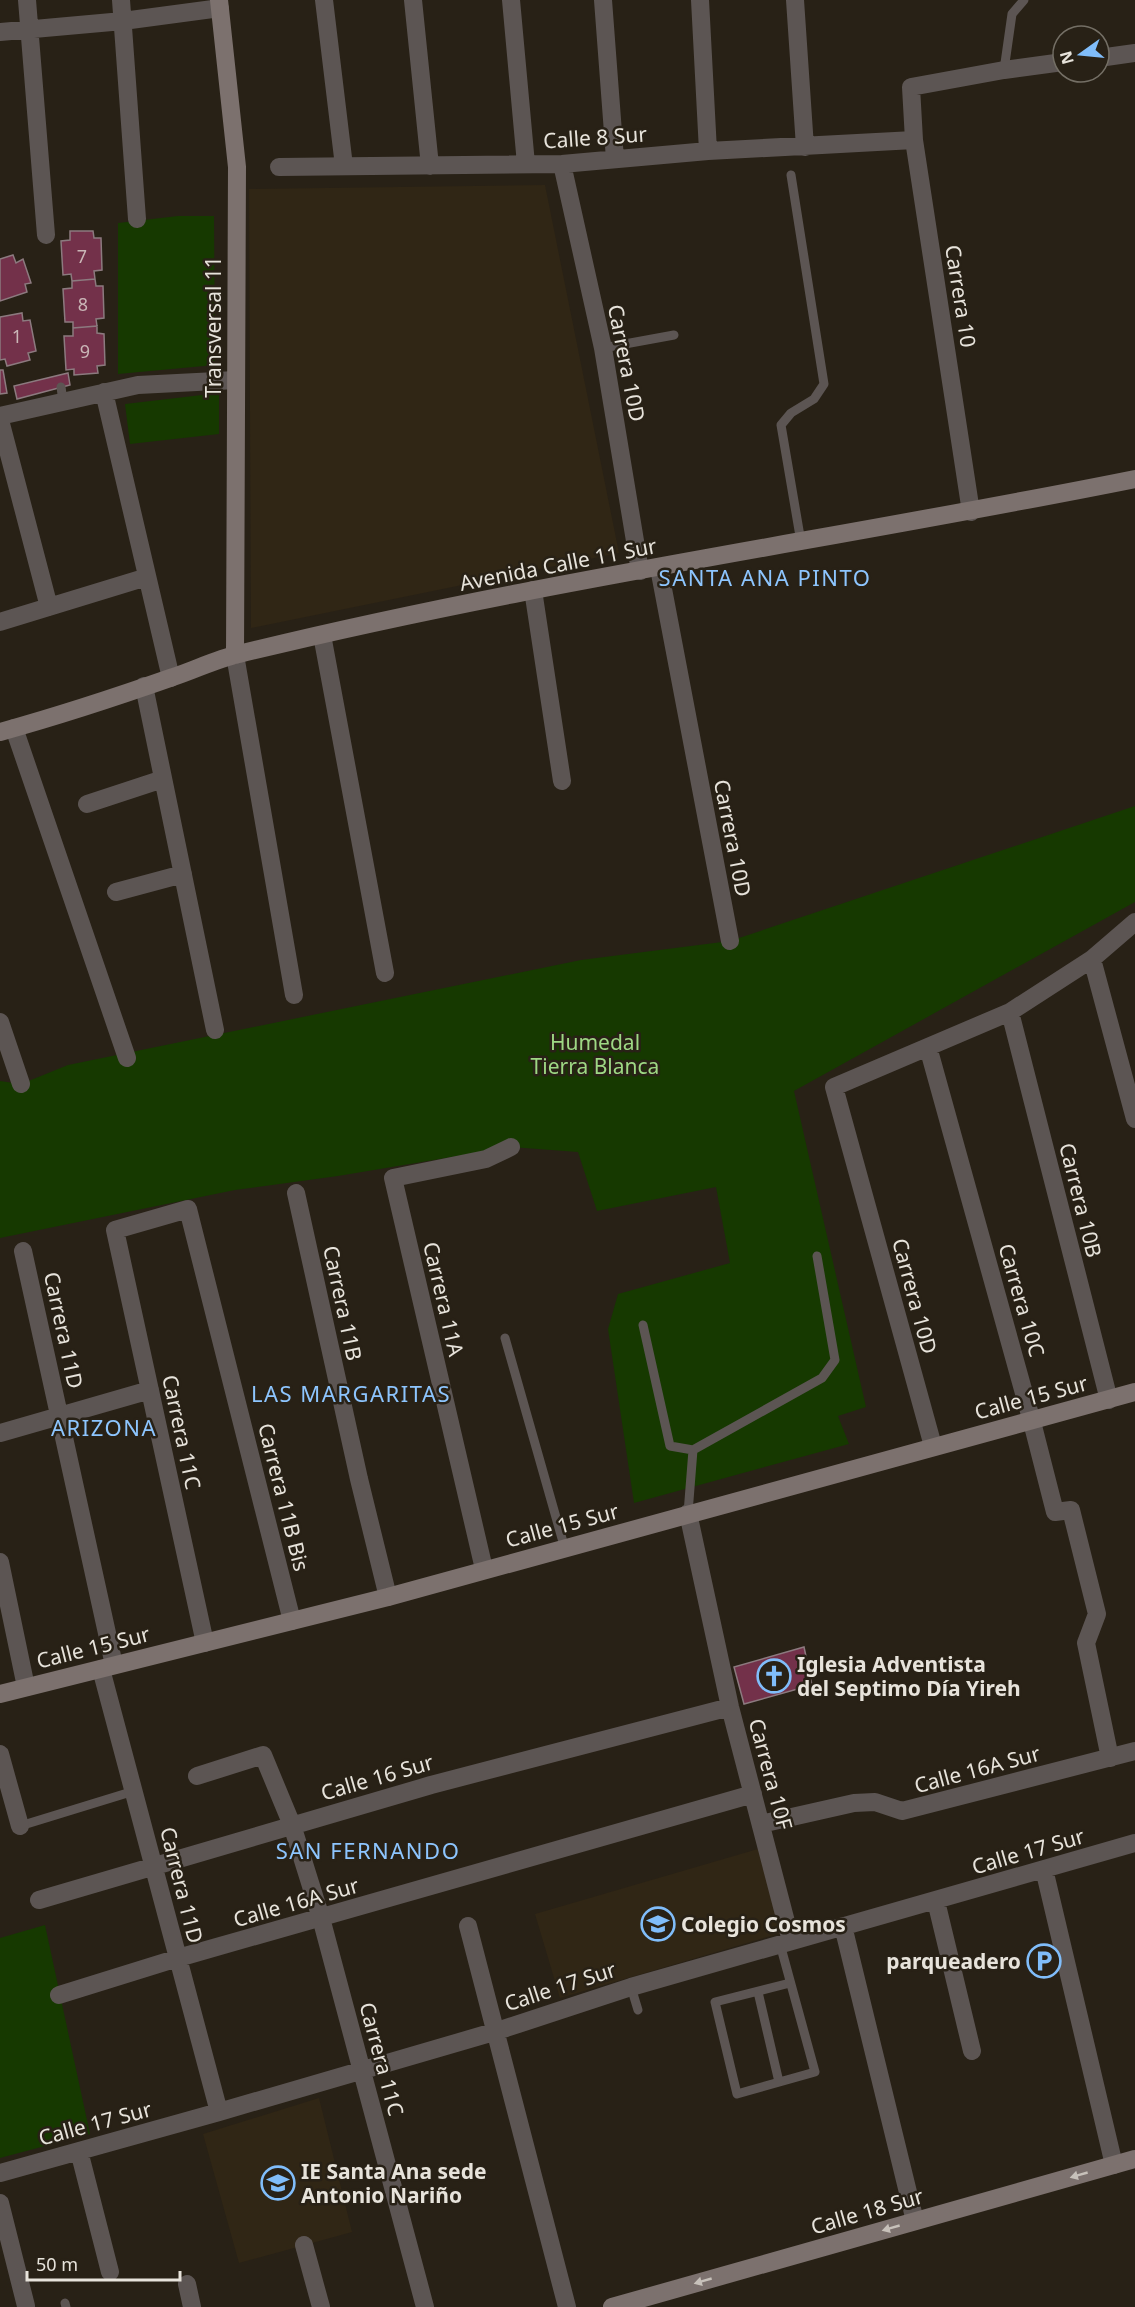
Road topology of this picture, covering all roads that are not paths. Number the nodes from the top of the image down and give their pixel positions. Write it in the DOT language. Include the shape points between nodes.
graph roads {
  1 [pos="27,0"];
  2 [pos="121,0"];
  3 [pos="324,0"];
  4 [pos="413,0"];
  5 [pos="511,0"];
  6 [pos="603,0"];
  7 [pos="700,0"];
  8 [pos="795,0"];
  9 [pos="1024,0"];
  10 [pos="220,4"];
  11 [pos="123,21"];
  12 [pos="30,31"];
  13 [pos="0,32"];
  14 [pos="1135,53"];
  15 [pos="1111,56"];
  16 [pos="1051,64"];
  17 [pos="1004,70"];
  18 [pos="914,140"];
  19 [pos="805,147"];
  20 [pos="708,151"];
  21 [pos="615,159"];
  22 [pos="526,164"];
  23 [pos="562,164"];
  24 [pos="344,166"];
  25 [pos="430,166"];
  26 [pos="279,167"];
  27 [pos="791,175"];
  28 [pos="137,219"];
  29 [pos="46,235"];
  30 [pos="674,335"];
  31 [pos="603,348"];
  32 [pos="236,380"];
  33 [pos="104,392"];
  34 [pos="0,418"];
  35 [pos="1135,479"];
  36 [pos="971,512"];
  37 [pos="801,543"];
  38 [pos="659,568"];
  39 [pos="640,571"];
  40 [pos="147,577"];
  41 [pos="533,590"];
  42 [pos="49,607"];
  43 [pos="0,622"];
  44 [pos="322,635"];
  45 [pos="235,655"];
  46 [pos="171,678"];
  47 [pos="144,686"];
  48 [pos="7,730"];
  49 [pos="163,779"];
  50 [pos="562,782"];
  51 [pos="87,804"];
  52 [pos="183,874"];
  53 [pos="116,892"];
  54 [pos="1135,922"];
  55 [pos="729,941"];
  56 [pos="1092,959"];
  57 [pos="385,973"];
  58 [pos="294,995"];
  59 [pos="1010,1012"];
  60 [pos="0,1022"];
  61 [pos="215,1030"];
  62 [pos="928,1047"];
  63 [pos="127,1058"];
  64 [pos="21,1084"];
  65 [pos="1135,1119"];
  66 [pos="511,1147"];
  67 [pos="296,1193"];
  68 [pos="115,1230"];
  69 [pos="23,1251"];
  70 [pos="817,1256"];
  71 [pos="643,1325"];
  72 [pos="505,1338"];
  73 [pos="150,1390"];
  74 [pos="1135,1392"];
  75 [pos="1109,1400"];
  76 [pos="59,1416"];
  77 [pos="1032,1422"];
  78 [pos="0,1433"];
  79 [pos="933,1446"];
  80 [pos="693,1450"];
  81 [pos="688,1513"];
  82 [pos="565,1548"];
  83 [pos="0,1562"];
  84 [pos="484,1569"];
  85 [pos="388,1597"];
  86 [pos="292,1621"];
  87 [pos="205,1643"];
  88 [pos="107,1667"];
  89 [pos="26,1687"];
  90 [pos="0,1694"];
  91 [pos="730,1707"];
  92 [pos="1135,1751"];
  93 [pos="0,1754"];
  94 [pos="1110,1758"];
  95 [pos="197,1776"];
  96 [pos="134,1791"];
  97 [pos="753,1794"];
  98 [pos="761,1824"];
  99 [pos="292,1825"];
  100 [pos="20,1826"];
  101 [pos="1135,1844"];
  102 [pos="155,1866"];
  103 [pos="1044,1869"];
  104 [pos="39,1900"];
  105 [pos="936,1901"];
  106 [pos="321,1918"];
  107 [pos="468,1926"];
  108 [pos="843,1926"];
  109 [pos="785,1942"];
  110 [pos="178,1958"];
  111 [pos="790,1983"];
  112 [pos="631,1987"];
  113 [pos="758,1992"];
  114 [pos="59,1995"];
  115 [pos="638,2010"];
  116 [pos="496,2031"];
  117 [pos="972,2051"];
  118 [pos="362,2070"];
  119 [pos="779,2082"];
  120 [pos="219,2112"];
  121 [pos="80,2151"];
  122 [pos="1135,2159"];
  123 [pos="1114,2165"];
  124 [pos="0,2173"];
  125 [pos="0,2203"];
  126 [pos="915,2221"];
  127 [pos="304,2245"];
  128 [pos="110,2272"];
  129 [pos="187,2284"];
  130 [pos="26,2306"];
  131 [pos="192,2307"];
  132 [pos="321,2307"];
  133 [pos="425,2307"];
  134 [pos="567,2307"];
  135 [pos="612,2307"];
  1 -- 12 [label="street"];
  2 -- 11 [label="street"];
  3 -- 24 [label="street"];
  4 -- 25 [label="street"];
  5 -- 22 [label="street"];
  6 -- 21 [label="street"];
  7 -- 20 [label="street"];
  8 -- 19 [label="street"];
  9 -- 17 [label="lane" via="1012,14"];
  10 -- 11 [label="street"];
  10 -- 32 [label="street, Transversal 11" via="237,167"];
  11 -- 12 [label="street"];
  11 -- 28 [label="street"];
  12 -- 13 [label="street"];
  12 -- 29 [label="street"];
  14 -- 15 [label="street"];
  16 -- 17 [label="street"];
  17 -- 18 [label="street, Carrera 10" via="911,87"];
  18 -- 19 [label="street, Calle 8 Sur"];
  18 -- 36 [label="street, Carrera 10"];
  19 -- 20 [label="street, Calle 8 Sur"];
  20 -- 21 [label="street, Calle 8 Sur"];
  21 -- 23 [label="street, Calle 8 Sur"];
  22 -- 23 [label="street, Calle 8 Sur"];
  22 -- 25 [label="street, Calle 8 Sur"];
  23 -- 31 [label="street, Carrera 10D"];
  24 -- 25 [label="street, Calle 8 Sur"];
  24 -- 26 [label="street, Calle 8 Sur"];
  27 -- 37 [label="lane" via="824,384 814,399 791,413 781,425"];
  30 -- 31 [label="lane"];
  31 -- 39 [label="street, Carrera 10D"];
  32 -- 33 [label="street" via="138,385"];
  32 -- 45 [label="street, Transversal 11"];
  33 -- 34 [label="street" via="62,394"];
  33 -- 40 [label="street"];
  34 -- 42 [label="street"];
  35 -- 36 [label="street, Avenida Calle 11 Sur"];
  36 -- 37 [label="street, Avenida Calle 11 Sur"];
  37 -- 38 [label="street, Avenida Calle 11 Sur"];
  38 -- 39 [label="street, Avenida Calle 11 Sur"];
  38 -- 55 [label="street, Carrera 10D"];
  39 -- 41 [label="street, Avenida Calle 11 Sur"];
  40 -- 42 [label="street"];
  40 -- 46 [label="street"];
  41 -- 44 [label="street, Avenida Calle 11 Sur"];
  41 -- 50 [label="street"];
  42 -- 43 [label="street"];
  44 -- 45 [label="street, Avenida Calle 11 Sur"];
  44 -- 57 [label="street"];
  45 -- 46 [label="street, Avenida Calle 11 Sur"];
  45 -- 58 [label="street"];
  46 -- 47 [label="street, Avenida Calle 11 Sur"];
  47 -- 48 [label="street, Avenida Calle 11 Sur"];
  47 -- 49 [label="street"];
  48 -- 63 [label="street"];
  49 -- 51 [label="street"];
  49 -- 52 [label="street"];
  52 -- 53 [label="street"];
  52 -- 61 [label="street"];
  54 -- 56 [label="street"];
  56 -- 59 [label="street"];
  56 -- 65 [label="street"];
  59 -- 62 [label="street"];
  59 -- 75 [label="street, Carrera 10B"];
  60 -- 64 [label="street"];
  62 -- 77 [label="street, Carrera 10C"];
  62 -- 79 [label="street, Carrera 10D" via="834,1087"];
  66 -- 84 [label="street, Carrera 11A" via="486,1159 393,1178"];
  67 -- 85 [label="street, Carrera 11B"];
  68 -- 73 [label="street, Carrera 11C"];
  68 -- 86 [label="street, Carrera 11B Bis" via="188,1209"];
  69 -- 76 [label="street, Carrera 11D"];
  70 -- 80 [label="lane" via="835,1360 822,1378"];
  71 -- 80 [label="lane" via="670,1446"];
  72 -- 82 [label="lane"];
  73 -- 76 [label="street"];
  73 -- 87 [label="street, Carrera 11C"];
  74 -- 75 [label="street, Calle 15 Sur"];
  75 -- 77 [label="street, Calle 15 Sur"];
  76 -- 78 [label="street"];
  76 -- 88 [label="street, Carrera 11D"];
  77 -- 79 [label="street, Calle 15 Sur"];
  77 -- 94 [label="street, Carrera 10C" via="1055,1512 1071,1510 1097,1614 1086,1643"];
  79 -- 81 [label="street, Calle 15 Sur"];
  80 -- 81 [label="lane"];
  81 -- 82 [label="street, Calle 15 Sur"];
  81 -- 91 [label="street, Carrera 10F"];
  82 -- 84 [label="street, Calle 15 Sur"];
  83 -- 89 [label="street"];
  84 -- 85 [label="street, Calle 15 Sur"];
  85 -- 86 [label="street, Calle 15 Sur"];
  86 -- 87 [label="street, Calle 15 Sur"];
  87 -- 88 [label="street, Calle 15 Sur"];
  88 -- 89 [label="street, Calle 15 Sur"];
  88 -- 96 [label="street, Carrera 11D"];
  89 -- 90 [label="street, Calle 15 Sur"];
  91 -- 97 [label="street, Carrera 10F"];
  91 -- 99 [label="street, Calle 16 Sur"];
  92 -- 94 [label="street, Calle 16A Sur"];
  93 -- 100 [label="street"];
  94 -- 98 [label="street, Calle 16A Sur" via="903,1811 875,1802 854,1803"];
  95 -- 99 [label="street, Carrera 11C" via="263,1755"];
  96 -- 100 [label="lane"];
  96 -- 102 [label="street, Carrera 11D"];
  97 -- 98 [label="street, Carrera 10F"];
  97 -- 106 [label="street, Calle 16A Sur"];
  98 -- 109 [label="street, Carrera 10F"];
  99 -- 102 [label="street, Calle 16 Sur"];
  99 -- 106 [label="street, Carrera 11C"];
  101 -- 103 [label="street, Calle 17 Sur"];
  102 -- 104 [label="street, Calle 16 Sur"];
  102 -- 110 [label="street, Carrera 11D"];
  103 -- 105 [label="street, Calle 17 Sur"];
  103 -- 123 [label="street"];
  105 -- 108 [label="street, Calle 17 Sur"];
  105 -- 117 [label="street"];
  106 -- 110 [label="street, Calle 16A Sur"];
  106 -- 118 [label="street, Carrera 11C"];
  107 -- 116 [label="street"];
  108 -- 109 [label="street, Calle 17 Sur"];
  108 -- 126 [label="street"];
  109 -- 111 [label="lane"];
  109 -- 112 [label="street, Calle 17 Sur"];
  110 -- 114 [label="street, Calle 16A Sur"];
  110 -- 120 [label="street, Carrera 11D"];
  111 -- 113 [label="lane"];
  111 -- 119 [label="lane" via="815,2072"];
  112 -- 115 [label="lane"];
  112 -- 116 [label="street, Calle 17 Sur"];
  113 -- 119 [label="lane"];
  113 -- 119 [label="lane" via="715,2002 737,2094"];
  116 -- 118 [label="street, Calle 17 Sur"];
  116 -- 134 [label="street"];
  118 -- 120 [label="street, Calle 17 Sur"];
  118 -- 133 [label="street, Carrera 11C"];
  120 -- 121 [label="street, Calle 17 Sur"];
  121 -- 124 [label="street, Calle 17 Sur"];
  121 -- 128 [label="street"];
  122 -- 123 [label="street, Calle 18 Sur"];
  123 -- 126 [label="street, Calle 18 Sur, one-way"];
  125 -- 130 [label="street"];
  126 -- 135 [label="street, Calle 18 Sur, one-way"];
  127 -- 132 [label="street"];
  129 -- 131 [label="street"];
}
